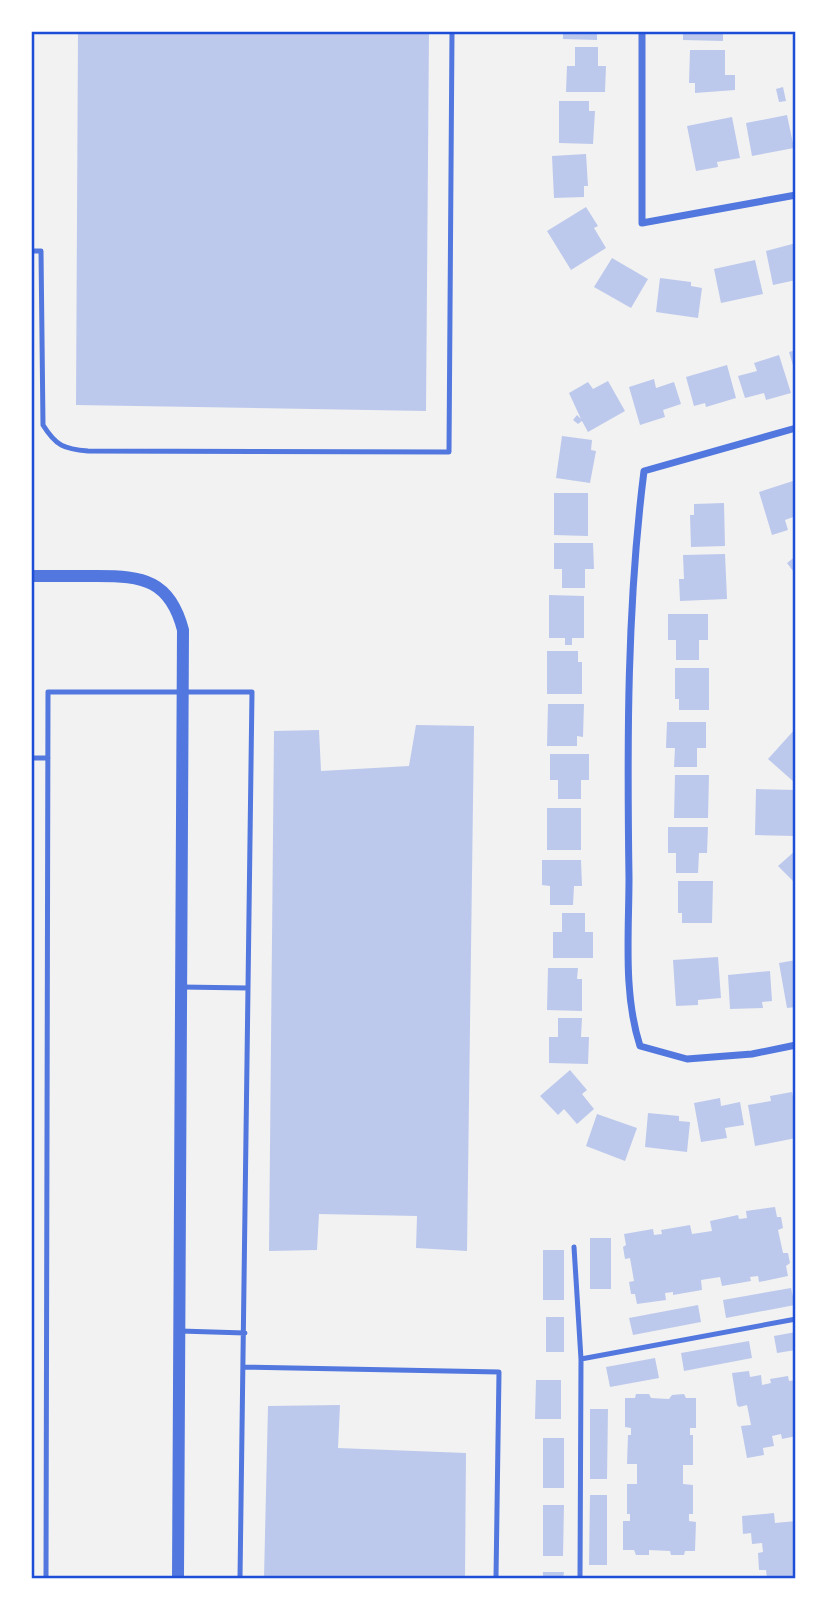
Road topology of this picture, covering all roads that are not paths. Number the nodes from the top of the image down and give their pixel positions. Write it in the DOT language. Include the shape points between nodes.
graph roads {
  1 [pos="452,32"];
  2 [pos="642,32"];
  3 [pos="796,195"];
  4 [pos="32,251"];
  5 [pos="796,428"];
  6 [pos="32,576"];
  7 [pos="182,693"];
  8 [pos="32,758"];
  9 [pos="48,758"];
  10 [pos="180,987"];
  11 [pos="248,988"];
  12 [pos="796,1045"];
  13 [pos="575,1247"];
  14 [pos="796,1319"];
  15 [pos="180,1331"];
  16 [pos="245,1333"];
  17 [pos="581,1359"];
  18 [pos="244,1367"];
  19 [pos="46,1578"];
  20 [pos="178,1578"];
  21 [pos="240,1578"];
  22 [pos="496,1578"];
  23 [pos="580,1578"];
  1 -- 4 [label="lane" via="449,452 68,449 52,439 43,425 41,251"];
  2 -- 3 [label="street" via="642,223"];
  5 -- 12 [label="street" via="643,471 630,611 627,747 630,990 640,1046 687,1059"];
  6 -- 7 [label="street" via="132,576 166,594 179,613 183,630"];
  7 -- 9 [label="lane" via="48,692"];
  7 -- 10 [label="street"];
  7 -- 11 [label="lane" via="252,692"];
  8 -- 9 [label="lane"];
  9 -- 19 [label="lane"];
  10 -- 11 [label="lane"];
  10 -- 15 [label="street"];
  11 -- 16 [label="lane"];
  13 -- 17 [label="lane"];
  14 -- 17 [label="lane"];
  15 -- 16 [label="lane"];
  15 -- 20 [label="street"];
  16 -- 18 [label="lane"];
  17 -- 23 [label="lane"];
  18 -- 21 [label="lane"];
  18 -- 22 [label="lane" via="499,1372"];
}
